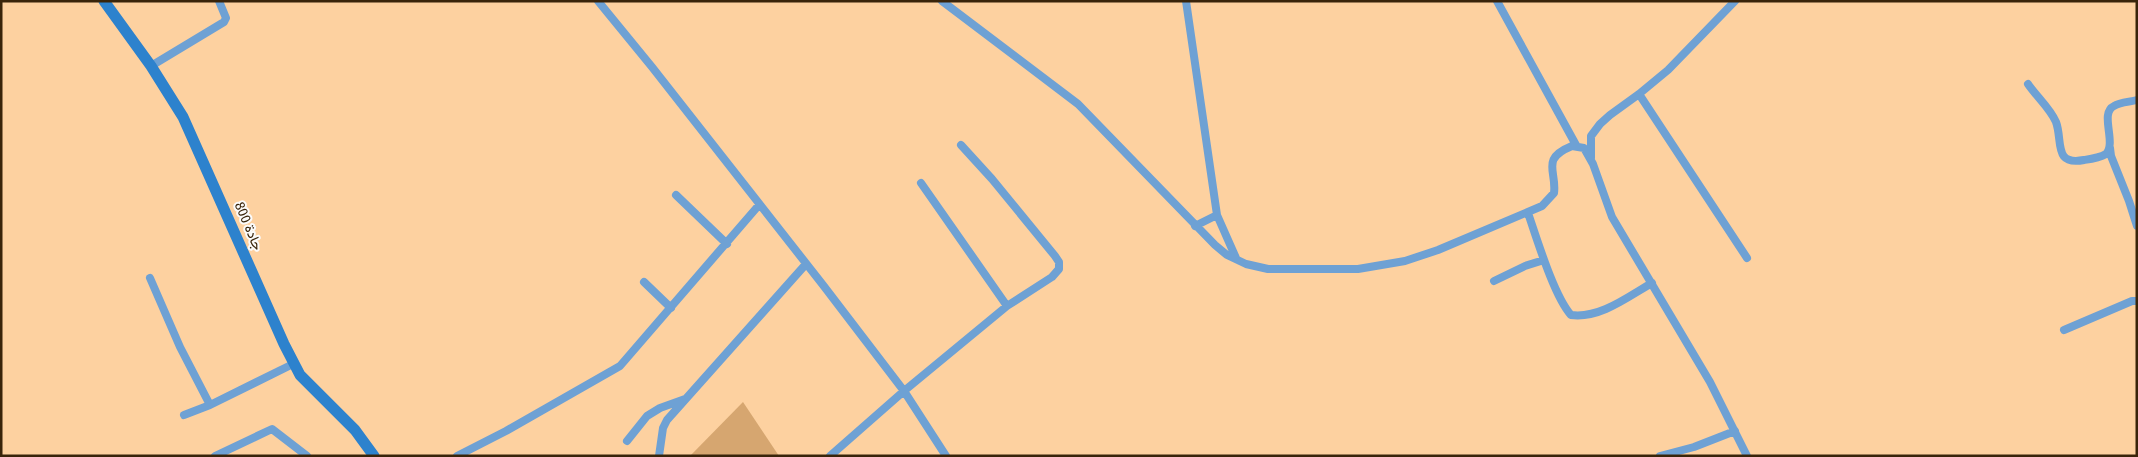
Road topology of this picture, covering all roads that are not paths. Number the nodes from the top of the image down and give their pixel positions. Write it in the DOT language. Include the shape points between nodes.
graph roads {
  1 [pos="104,1"];
  2 [pos="219,1"];
  3 [pos="598,1"];
  4 [pos="942,1"];
  5 [pos="1186,1"];
  6 [pos="1497,1"];
  7 [pos="1735,1"];
  8 [pos="150,66"];
  9 [pos="2028,84"];
  10 [pos="1639,94"];
  11 [pos="2137,100"];
  12 [pos="2110,144"];
  13 [pos="961,145"];
  14 [pos="1576,145"];
  15 [pos="1591,158"];
  16 [pos="921,183"];
  17 [pos="676,195"];
  18 [pos="759,205"];
  19 [pos="1528,213"];
  20 [pos="1217,215"];
  21 [pos="1195,226"];
  22 [pos="2137,226"];
  23 [pos="727,244"];
  24 [pos="1236,258"];
  25 [pos="1747,258"];
  26 [pos="1544,260"];
  27 [pos="806,264"];
  28 [pos="150,278"];
  29 [pos="1494,281"];
  30 [pos="644,282"];
  31 [pos="1652,283"];
  32 [pos="2137,301"];
  33 [pos="1007,306"];
  34 [pos="671,308"];
  35 [pos="2064,330"];
  36 [pos="294,364"];
  37 [pos="904,391"];
  38 [pos="691,395"];
  39 [pos="210,405"];
  40 [pos="184,415"];
  41 [pos="1735,431"];
  42 [pos="627,441"];
  43 [pos="215,456"];
  44 [pos="307,456"];
  45 [pos="374,456"];
  46 [pos="456,456"];
  47 [pos="658,456"];
  48 [pos="830,456"];
  49 [pos="946,456"];
  50 [pos="1660,456"];
  51 [pos="1747,456"];
  1 -- 8 [label="main road, جادة 800"];
  2 -- 8 [label="street" via="226,18 224,22"];
  3 -- 18 [label="street"];
  4 -- 21 [label="street" via="1078,104"];
  5 -- 20 [label="street"];
  6 -- 14 [label="street"];
  7 -- 10 [label="street" via="1675,63"];
  8 -- 36 [label="main road, جادة 800" via="199,149"];
  9 -- 12 [label="street" via="2055,121 2066,159 2075,162 2103,156"];
  10 -- 15 [label="street" via="1610,115 1596,130 1591,140"];
  10 -- 25 [label="street"];
  11 -- 12 [label="street" via="2110,108 2107,119"];
  12 -- 22 [label="street" via="2111,156"];
  13 -- 33 [label="street" via="1058,262 1059,269 1055,275"];
  14 -- 15 [label="street" via="1584,148"];
  14 -- 19 [label="street" via="1560,153 1552,163 1552,196"];
  15 -- 31 [label="street" via="1612,217"];
  16 -- 33 [label="street"];
  17 -- 23 [label="street"];
  18 -- 23 [label="street"];
  18 -- 27 [label="street"];
  19 -- 24 [label="street" via="1405,261 1358,269 1268,269"];
  19 -- 26 [label="street"];
  20 -- 21 [label="street"];
  20 -- 24 [label="street"];
  21 -- 24 [label="street" via="1227,255"];
  23 -- 34 [label="street"];
  26 -- 29 [label="street"];
  26 -- 31 [label="street" via="1564,308 1571,315 1591,313 1614,305"];
  27 -- 37 [label="street"];
  27 -- 38 [label="street"];
  28 -- 39 [label="street"];
  30 -- 34 [label="street"];
  31 -- 41 [label="street"];
  32 -- 35 [label="street"];
  33 -- 37 [label="street"];
  34 -- 46 [label="street" via="620,366"];
  36 -- 39 [label="street"];
  36 -- 45 [label="main road, جادة 800" via="313,390 355,430"];
  37 -- 48 [label="street"];
  37 -- 49 [label="street"];
  38 -- 42 [label="street" via="647,416"];
  38 -- 47 [label="street" via="664,424"];
  39 -- 40 [label="street"];
  41 -- 50 [label="street"];
  41 -- 51 [label="street"];
  43 -- 44 [label="street" via="272,429"];
}
